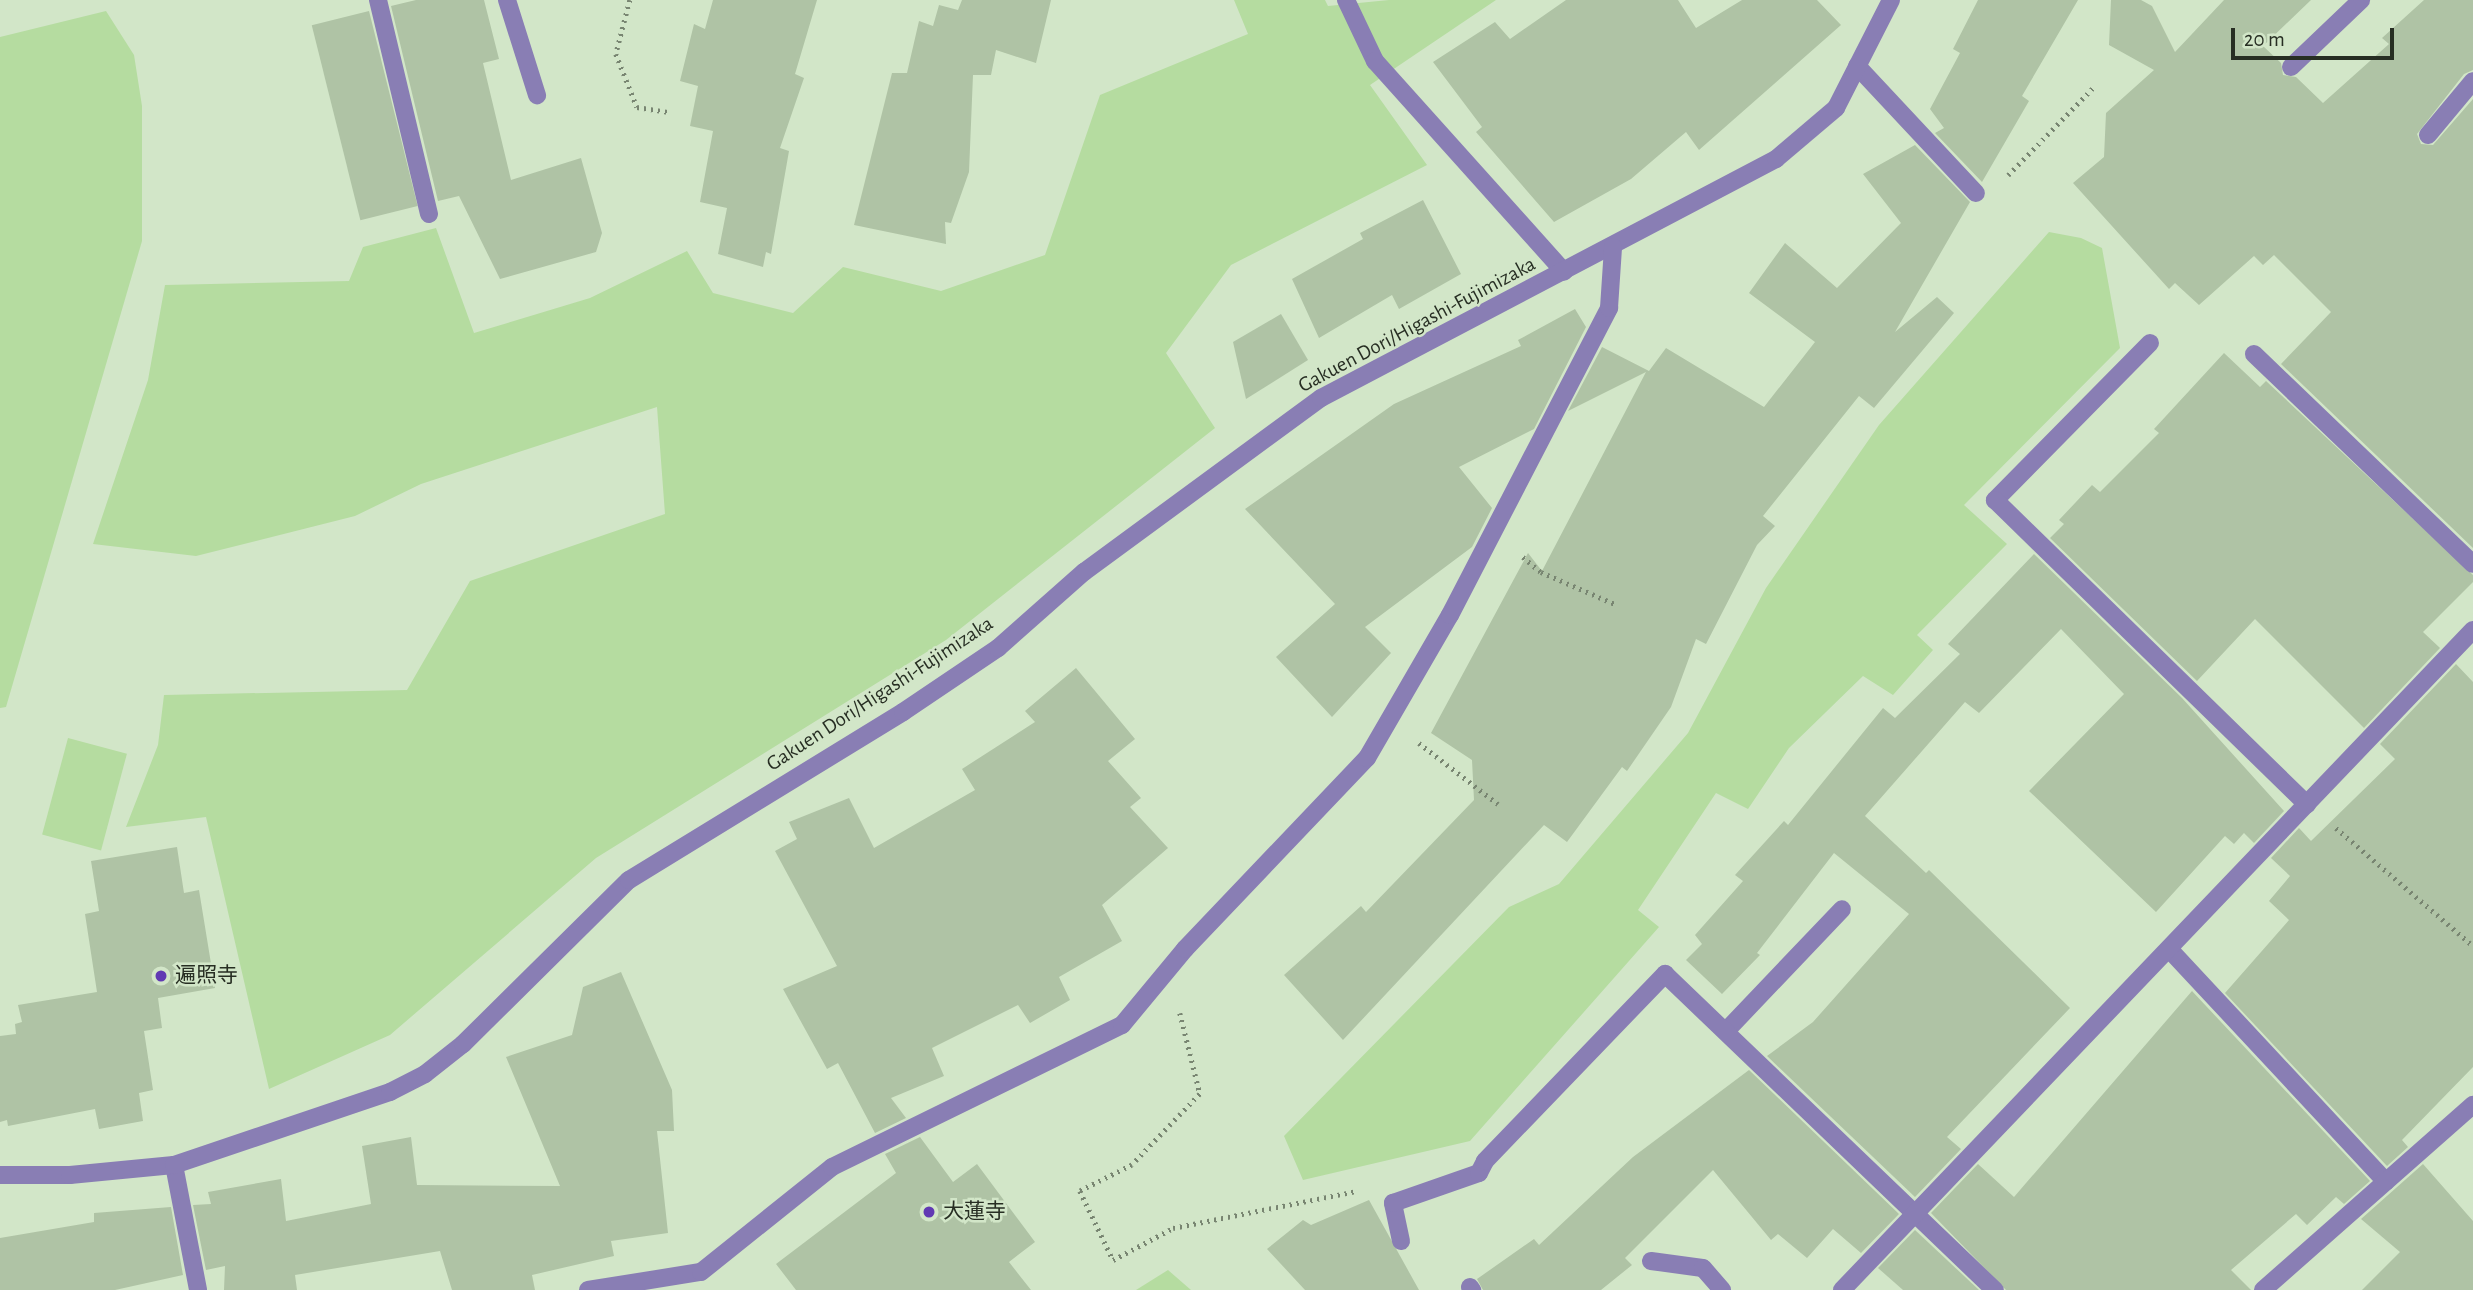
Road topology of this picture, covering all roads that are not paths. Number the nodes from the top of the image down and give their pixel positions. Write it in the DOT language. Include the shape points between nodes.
graph roads {
  1 [pos="378,0"];
  2 [pos="507,0"];
  3 [pos="1346,0"];
  4 [pos="1891,0"];
  5 [pos="2361,0"];
  6 [pos="1857,66"];
  7 [pos="2291,67"];
  8 [pos="2473,81"];
  9 [pos="537,95"];
  10 [pos="2428,135"];
  11 [pos="1976,193"];
  12 [pos="429,214"];
  13 [pos="1613,247"];
  14 [pos="1564,272"];
  15 [pos="2150,343"];
  16 [pos="2254,354"];
  17 [pos="2473,564"];
  18 [pos="2473,630"];
  19 [pos="2307,804"];
  20 [pos="1842,909"];
  21 [pos="2169,949"];
  22 [pos="1726,1031"];
  23 [pos="2473,1105"];
  24 [pos="174,1166"];
  25 [pos="0,1175"];
  26 [pos="2386,1182"];
  27 [pos="1916,1213"];
  28 [pos="1401,1241"];
  29 [pos="1651,1261"];
  30 [pos="198,1290"];
  31 [pos="588,1290"];
  32 [pos="1722,1290"];
  33 [pos="1842,1290"];
  34 [pos="1995,1290"];
  35 [pos="2263,1290"];
  1 -- 12 [label="street"];
  2 -- 9 [label="street"];
  3 -- 14 [label="street" via="1375,61"];
  4 -- 6 [label="street, Gakuen Dori/Higashi-Fujimizaka"];
  5 -- 7 [label="street"];
  6 -- 11 [label="street"];
  6 -- 13 [label="street, Gakuen Dori/Higashi-Fujimizaka" via="1836,108 1776,159"];
  8 -- 10 [label="street"];
  13 -- 14 [label="street, Gakuen Dori/Higashi-Fujimizaka"];
  13 -- 31 [label="street" via="1609,308 1367,758 1169,968 1122,1025 832,1167 701,1272"];
  14 -- 24 [label="street, Gakuen Dori/Higashi-Fujimizaka" via="1321,398 1084,572 998,648 903,712 629,880 463,1044 425,1073 390,1092"];
  15 -- 19 [label="street" via="1995,500"];
  16 -- 17 [label="street"];
  18 -- 19 [label="street"];
  19 -- 21 [label="street"];
  20 -- 22 [label="street"];
  21 -- 26 [label="street"];
  21 -- 27 [label="street"];
  22 -- 27 [label="street"];
  22 -- 28 [label="street" via="1665,974 1485,1161 1479,1173 1393,1203"];
  23 -- 26 [label="street"];
  24 -- 25 [label="street, Gakuen Dori/Higashi-Fujimizaka" via="70,1175"];
  24 -- 30 [label="street"];
  26 -- 35 [label="street"];
  27 -- 33 [label="street"];
  27 -- 34 [label="street"];
  29 -- 32 [label="street" via="1703,1268"];
}
